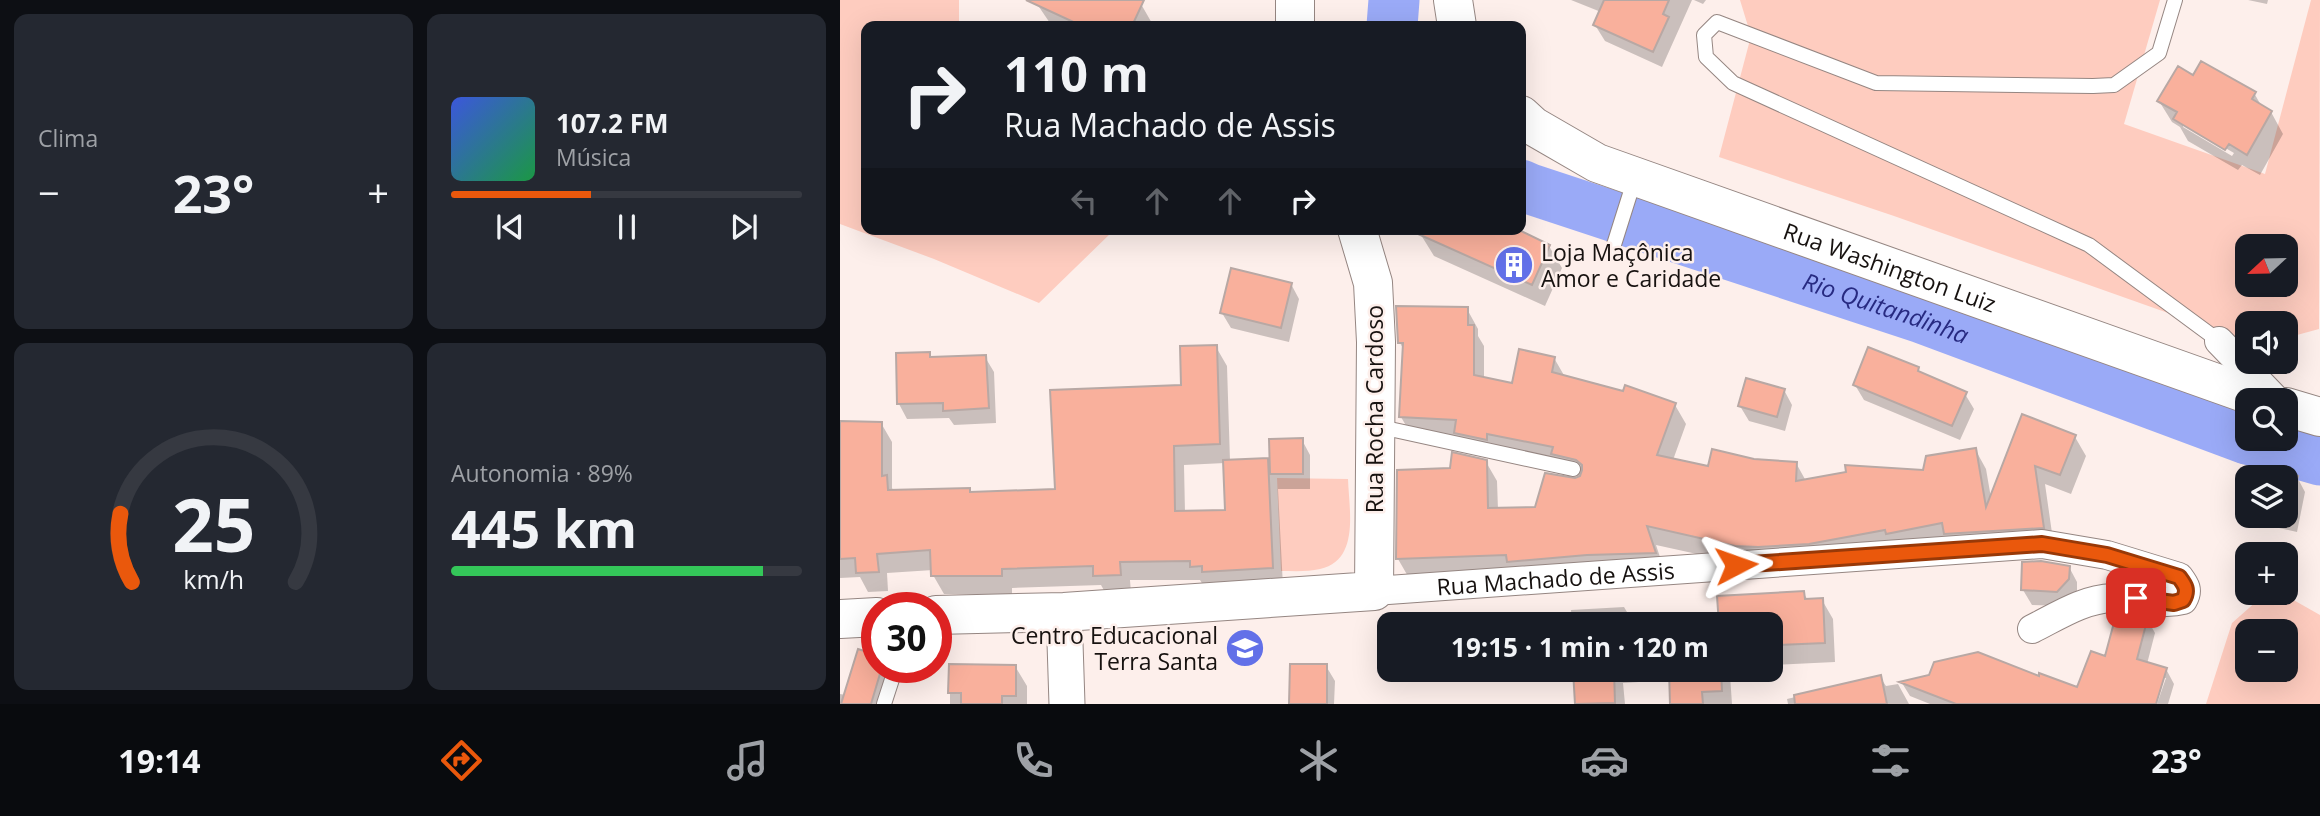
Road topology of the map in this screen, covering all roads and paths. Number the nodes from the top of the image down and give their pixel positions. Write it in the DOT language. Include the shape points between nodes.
graph roads {
  1 [pos="1295,0"];
  2 [pos="1453,0"];
  3 [pos="2175,0"];
  4 [pos="1295,21"];
  5 [pos="1456,21"];
  6 [pos="1526,120"];
  7 [pos="1636,177"];
  8 [pos="1359,235"];
  9 [pos="1612,251"];
  10 [pos="2218,341"];
  11 [pos="2264,388"];
  12 [pos="2235,390"];
  13 [pos="2298,411"];
  14 [pos="2320,417"];
  15 [pos="1375,425"];
  16 [pos="1573,469"];
  17 [pos="1374,591"];
  18 [pos="1064,612"];
  19 [pos="952,615"];
  20 [pos="861,618"];
  21 [pos="840,619"];
  22 [pos="2032,629"];
  23 [pos="891,683"];
  24 [pos="884,704"];
  25 [pos="1067,704"];
  1 -- 4 [label="main road"];
  2 -- 5 [label="main road"];
  3 -- 10 [label="lane" via="2159,52 2114,85 1876,83 1717,22 1704,36 1706,57 1732,83 2089,244"];
  6 -- 7 [label="main road, Rua Washington Luiz" via="1597,163"];
  7 -- 9 [label="lane"];
  7 -- 12 [label="main road, Rua Washington Luiz"];
  8 -- 15 [label="main road, Rua Rocha Cardoso" via="1373,283"];
  10 -- 11 [label="street"];
  13 -- 14 [label="main road"];
  15 -- 16 [label="lane"];
  15 -- 17 [label="main road, Rua Rocha Cardoso"];
  17 -- 18 [label="main road"];
  17 -- 22 [label="street, Rua Machado de Assis" via="2042,544 2119,558 2179,577 2186,586 2183,600 2174,603 2101,599 2083,603"];
  18 -- 19 [label="main road"];
  18 -- 25 [label="street"];
  20 -- 21 [label="main road"];
  23 -- 24 [label="lane"];
}
